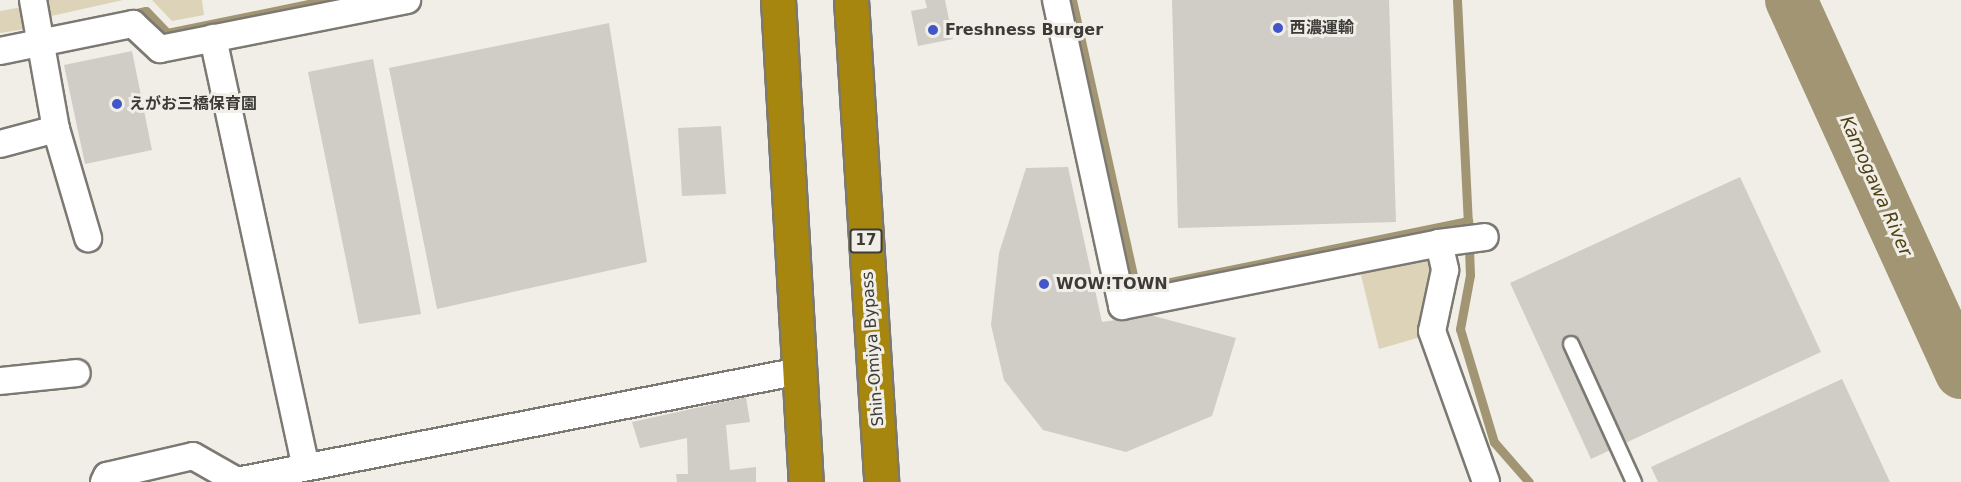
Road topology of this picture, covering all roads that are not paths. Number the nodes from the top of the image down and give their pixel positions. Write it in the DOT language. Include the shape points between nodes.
graph roads {
  1 [pos="33,0"];
  2 [pos="407,0"];
  3 [pos="778,0"];
  4 [pos="851,0"];
  5 [pos="1056,0"];
  6 [pos="37,36"];
  7 [pos="213,38"];
  8 [pos="0,51"];
  9 [pos="56,129"];
  10 [pos="0,144"];
  11 [pos="1485,237"];
  12 [pos="88,238"];
  13 [pos="1439,243"];
  14 [pos="1571,344"];
  15 [pos="800,371"];
  16 [pos="77,373"];
  17 [pos="0,381"];
  18 [pos="306,467"];
  19 [pos="267,479"];
  20 [pos="104,482"];
  21 [pos="806,482"];
  22 [pos="881,482"];
  23 [pos="1486,482"];
  24 [pos="1634,482"];
  1 -- 6 [label="street"];
  2 -- 7 [label="street"];
  3 -- 15 [label="highway"];
  4 -- 22 [label="highway, Shin-Omiya Bypass / 17"];
  5 -- 13 [label="street" via="1122,306"];
  6 -- 7 [label="street" via="133,24 159,49"];
  6 -- 8 [label="street"];
  6 -- 9 [label="street"];
  7 -- 18 [label="street"];
  9 -- 10 [label="street"];
  9 -- 12 [label="street"];
  11 -- 13 [label="street"];
  13 -- 23 [label="street" via="1445,270 1432,331"];
  14 -- 24 [label="lane"];
  15 -- 18 [label="street"];
  15 -- 21 [label="highway"];
  16 -- 17 [label="street"];
  18 -- 19 [label="street"];
  19 -- 20 [label="street" via="237,481 193,456 107,476"];
}
